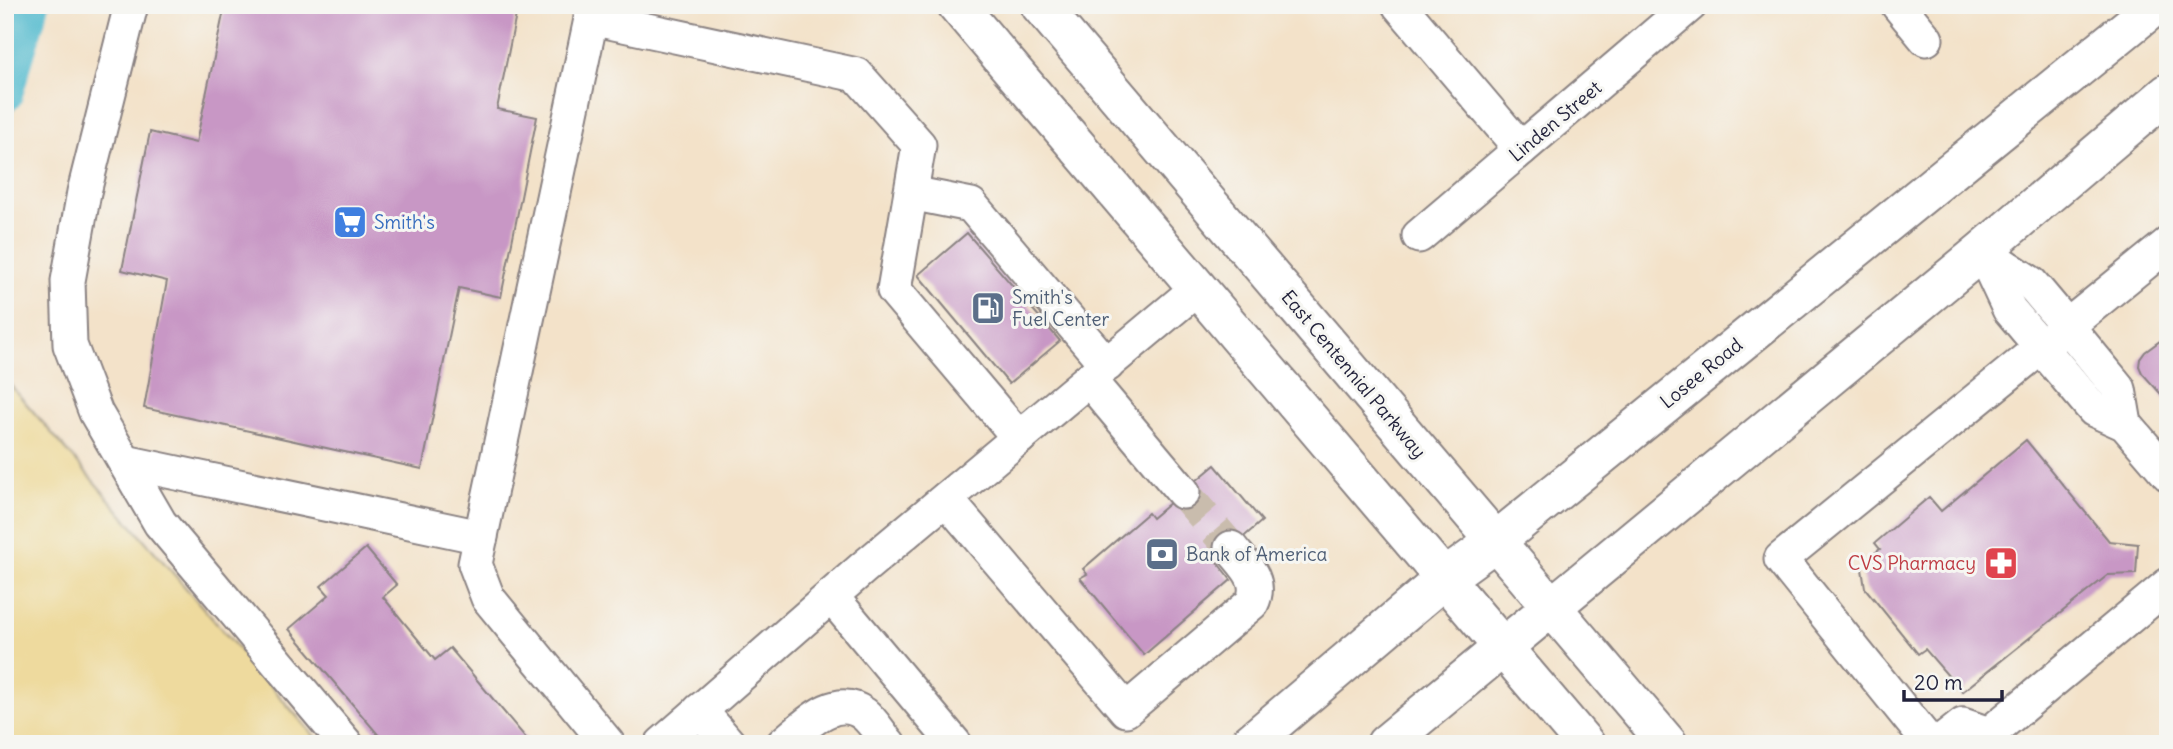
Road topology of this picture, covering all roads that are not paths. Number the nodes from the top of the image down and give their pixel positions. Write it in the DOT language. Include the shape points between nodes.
graph roads {
  1 [pos="131,5"];
  2 [pos="957,5"];
  3 [pos="1040,5"];
  4 [pos="1398,5"];
  5 [pos="1690,5"];
  6 [pos="1898,5"];
  7 [pos="2156,5"];
  8 [pos="593,12"];
  9 [pos="1926,39"];
  10 [pos="2168,93"];
  11 [pos="1521,149"];
  12 [pos="911,193"];
  13 [pos="1419,236"];
  14 [pos="2168,244"];
  15 [pos="1982,251"];
  16 [pos="1198,288"];
  17 [pos="2068,327"];
  18 [pos="2042,348"];
  19 [pos="1098,372"];
  20 [pos="2125,424"];
  21 [pos="1019,438"];
  22 [pos="125,462"];
  23 [pos="2168,474"];
  24 [pos="1183,492"];
  25 [pos="946,499"];
  26 [pos="481,537"];
  27 [pos="1496,541"];
  28 [pos="1231,548"];
  29 [pos="1445,578"];
  30 [pos="2168,585"];
  31 [pos="831,596"];
  32 [pos="1553,608"];
  33 [pos="1503,646"];
  34 [pos="700,710"];
  35 [pos="1994,739"];
  36 [pos="346,744"];
  37 [pos="608,744"];
  38 [pos="662,744"];
  39 [pos="729,744"];
  40 [pos="783,744"];
  41 [pos="889,744"];
  42 [pos="955,744"];
  43 [pos="1249,744"];
  44 [pos="1386,744"];
  45 [pos="1585,744"];
  46 [pos="1668,744"];
  47 [pos="1930,744"];
  48 [pos="1939,744"];
  1 -- 22 [label="street" via="84,192 68,281 69,345 96,413"];
  2 -- 16 [label="main road"];
  3 -- 27 [label="main road, East Centennial Parkway"];
  4 -- 11 [label="street"];
  5 -- 11 [label="street, Linden Street"];
  6 -- 9 [label="street"];
  7 -- 27 [label="main road, Losee Road"];
  8 -- 12 [label="street" via="857,75 919,145"];
  8 -- 26 [label="street"];
  10 -- 15 [label="main road"];
  11 -- 13 [label="street, Linden Street"];
  12 -- 19 [label="street" via="971,205"];
  12 -- 21 [label="street" via="894,290"];
  14 -- 17 [label="street"];
  15 -- 17 [label="street" via="2031,283"];
  15 -- 18 [label="street" via="2009,309"];
  15 -- 32 [label="main road"];
  16 -- 19 [label="street"];
  16 -- 29 [label="main road"];
  17 -- 18 [label="street"];
  17 -- 20 [label="street" via="2119,389"];
  18 -- 20 [label="street" via="2094,410"];
  18 -- 47 [label="street" via="1781,559"];
  19 -- 21 [label="street"];
  19 -- 24 [label="street"];
  20 -- 23 [label="street"];
  21 -- 25 [label="street"];
  22 -- 26 [label="street"];
  22 -- 36 [label="street" via="160,523"];
  25 -- 28 [label="street" via="1126,710 1252,603 1257,593 1255,582"];
  25 -- 31 [label="street"];
  26 -- 37 [label="street" via="475,564 488,598"];
  27 -- 29 [label="main road, Losee Road"];
  27 -- 32 [label="main road, East Centennial Parkway"];
  29 -- 33 [label="main road"];
  29 -- 43 [label="main road, Losee Road"];
  30 -- 35 [label="street"];
  31 -- 34 [label="street"];
  31 -- 42 [label="street"];
  32 -- 33 [label="main road"];
  32 -- 46 [label="main road, East Centennial Parkway"];
  33 -- 44 [label="main road"];
  33 -- 45 [label="main road"];
  34 -- 38 [label="street"];
  34 -- 39 [label="street"];
  35 -- 48 [label="street" via="1963,725"];
  40 -- 41 [label="street" via="820,714 848,706 864,714"];
}
